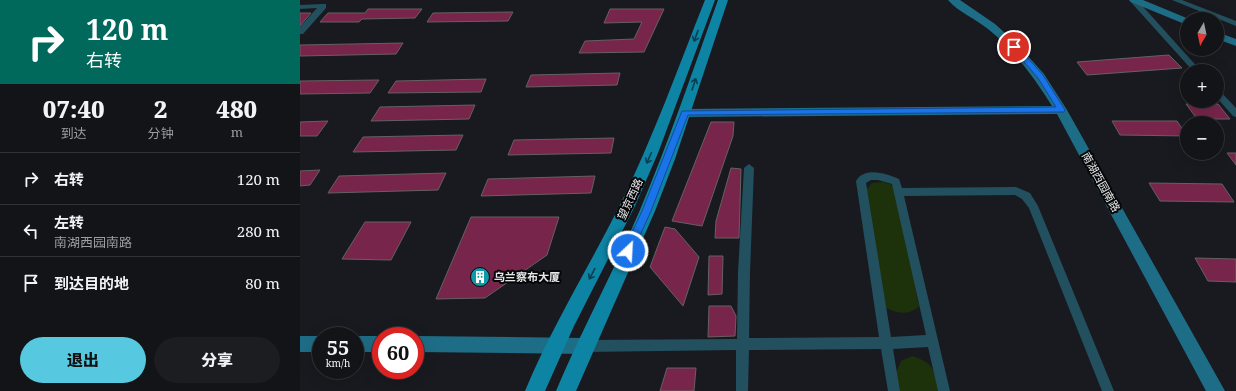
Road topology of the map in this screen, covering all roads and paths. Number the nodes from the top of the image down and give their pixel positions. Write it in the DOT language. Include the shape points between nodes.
graph roads {
  1 [pos="710,0"];
  2 [pos="723,0"];
  3 [pos="953,0"];
  4 [pos="1133,0"];
  5 [pos="1176,0"];
  6 [pos="300,6"];
  7 [pos="1180,19"];
  8 [pos="1236,24"];
  9 [pos="300,32"];
  10 [pos="1224,38"];
  11 [pos="1236,43"];
  12 [pos="1191,64"];
  13 [pos="1224,101"];
  14 [pos="1061,110"];
  15 [pos="685,112"];
  16 [pos="1236,114"];
  17 [pos="748,168"];
  18 [pos="898,192"];
  19 [pos="933,341"];
  20 [pos="300,344"];
  21 [pos="312,344"];
  22 [pos="424,344"];
  23 [pos="886,344"];
  24 [pos="557,345"];
  25 [pos="742,345"];
  26 [pos="585,346"];
  27 [pos="535,391"];
  28 [pos="566,391"];
  29 [pos="742,391"];
  30 [pos="894,391"];
  31 [pos="944,391"];
  32 [pos="1108,391"];
  33 [pos="1216,391"];
  1 -- 24 [label="main road, 望京西路, one-way" via="651,153"];
  15 -- 2 [label="main road, 望京西路, one-way"];
  3 -- 14 [label="street, 南湖西园南路" via="991,26 1014,47 1040,77"];
  4 -- 7 [label="street"];
  4 -- 12 [label="street"];
  5 -- 8 [label="street"];
  6 -- 9 [label="street" via="323,6"];
  10 -- 11 [label="street"];
  13 -- 16 [label="street"];
  14 -- 15 [label="street"];
  14 -- 33 [label="street, 南湖西园南路"];
  15 -- 26 [label="main road, 望京西路" via="647,211"];
  17 -- 25 [label="street"];
  18 -- 19 [label="street"];
  18 -- 23 [label="street" via="896,182 882,176 868,176 861,181"];
  18 -- 32 [label="street" via="1016,191 1026,196 1033,206"];
  19 -- 23 [label="street"];
  19 -- 31 [label="street"];
  20 -- 21 [label="street"];
  22 -- 24 [label="street"];
  23 -- 25 [label="street"];
  23 -- 30 [label="street"];
  24 -- 26 [label="street"];
  24 -- 27 [label="main road, 望京西路"];
  25 -- 26 [label="street"];
  25 -- 29 [label="street"];
  26 -- 28 [label="main road, 望京西路"];
}
